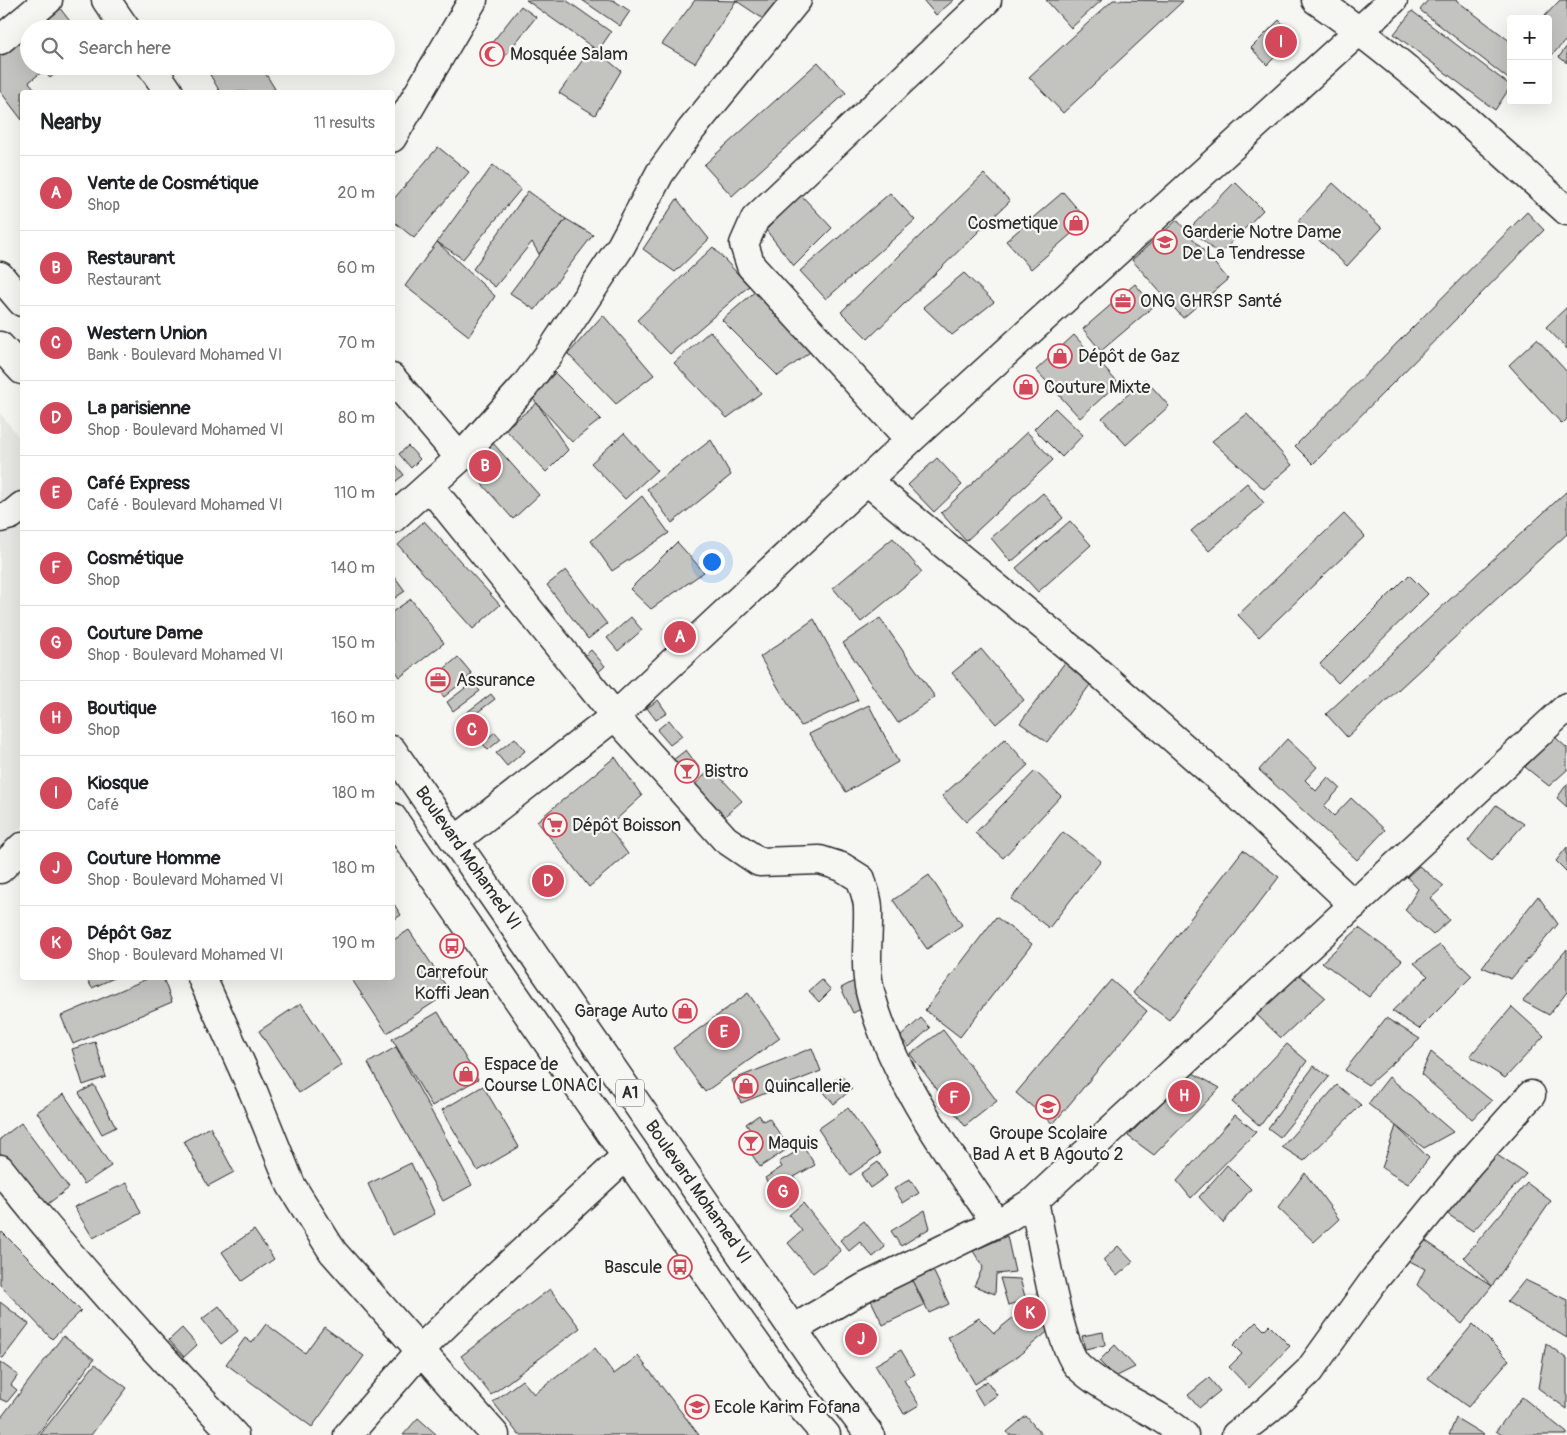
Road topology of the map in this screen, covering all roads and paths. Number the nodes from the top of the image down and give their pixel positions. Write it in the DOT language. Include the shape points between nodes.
graph roads {
  1 [pos="48,0"];
  2 [pos="106,0"];
  3 [pos="473,0"];
  4 [pos="797,0"];
  5 [pos="986,0"];
  6 [pos="1316,0"];
  7 [pos="1393,0"];
  8 [pos="24,20"];
  9 [pos="120,20"];
  10 [pos="20,23"];
  11 [pos="1359,29"];
  12 [pos="0,40"];
  13 [pos="157,75"];
  14 [pos="168,90"];
  15 [pos="395,133"];
  16 [pos="1567,211"];
  17 [pos="0,276"];
  18 [pos="20,300"];
  19 [pos="0,346"];
  20 [pos="20,368"];
  21 [pos="395,382"];
  22 [pos="910,440"];
  23 [pos="460,458"];
  24 [pos="867,481"];
  25 [pos="430,487"];
  26 [pos="20,508"];
  27 [pos="395,516"];
  28 [pos="0,518"];
  29 [pos="1567,707"];
  30 [pos="615,716"];
  31 [pos="395,754"];
  32 [pos="395,821"];
  33 [pos="456,840"];
  34 [pos="20,849"];
  35 [pos="0,869"];
  36 [pos="1354,905"];
  37 [pos="203,980"];
  38 [pos="1531,1095"];
  39 [pos="625,1157"];
  40 [pos="5,1188"];
  41 [pos="1034,1201"];
  42 [pos="996,1223"];
  43 [pos="793,1328"];
  44 [pos="421,1352"];
  45 [pos="234,1435"];
  46 [pos="348,1435"];
  47 [pos="495,1435"];
  48 [pos="826,1435"];
  49 [pos="870,1435"];
  50 [pos="1184,1435"];
  51 [pos="1236,1435"];
  1 -- 8 [label="street"];
  2 -- 9 [label="street"];
  3 -- 15 [label="street"];
  4 -- 23 [label="street" via="660,173 621,246 549,354 496,420"];
  5 -- 22 [label="street" via="755,219 744,244 751,266"];
  6 -- 11 [label="street"];
  7 -- 11 [label="street"];
  10 -- 12 [label="street"];
  11 -- 16 [label="street" via="1458,112"];
  11 -- 22 [label="street"];
  13 -- 14 [label="street"];
  17 -- 18 [label="street"];
  19 -- 20 [label="street"];
  21 -- 23 [label="street"];
  22 -- 24 [label="street"];
  23 -- 25 [label="street"];
  24 -- 30 [label="street"];
  24 -- 36 [label="street" via="1081,658 1240,796"];
  25 -- 27 [label="street"];
  25 -- 30 [label="street"];
  26 -- 28 [label="street"];
  29 -- 36 [label="street"];
  30 -- 33 [label="street"];
  30 -- 42 [label="street" via="725,839 759,862 820,860 842,867 861,879 868,906 871,997 880,1024 938,1138"];
  31 -- 33 [label="street, Boulevard Mohamed VI / A1"];
  32 -- 39 [label="street, A1"];
  33 -- 43 [label="street, Boulevard Mohamed VI / A1"];
  34 -- 35 [label="street"];
  36 -- 41 [label="street"];
  37 -- 44 [label="street" via="291,1185 333,1252"];
  38 -- 51 [label="street" via="1469,1164 1375,1279 1309,1371"];
  39 -- 44 [label="street" via="478,1293"];
  39 -- 48 [label="street, A1" via="788,1389"];
  40 -- 45 [label="street"];
  41 -- 42 [label="street"];
  41 -- 50 [label="street" via="1064,1342 1076,1364"];
  42 -- 43 [label="street" via="857,1292"];
  43 -- 49 [label="street, Boulevard Mohamed VI / A1"];
  44 -- 46 [label="street"];
  44 -- 47 [label="street"];
}
